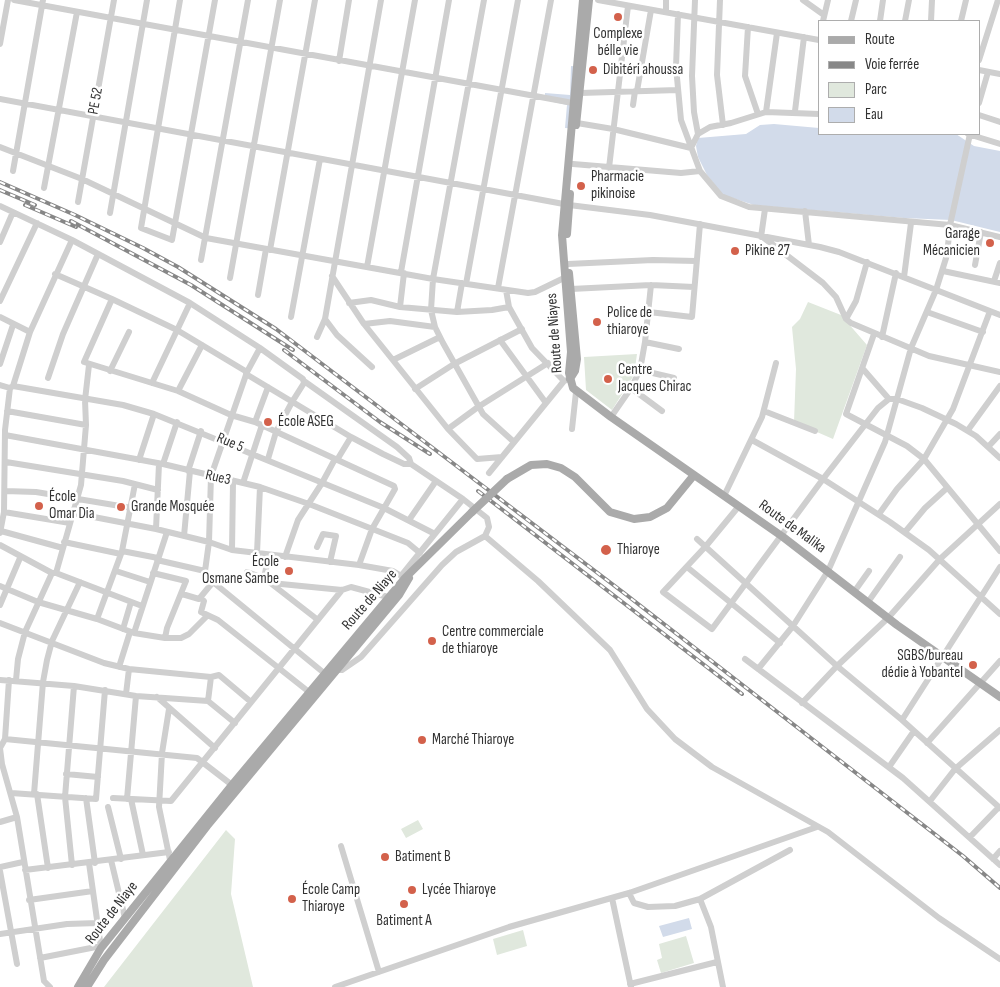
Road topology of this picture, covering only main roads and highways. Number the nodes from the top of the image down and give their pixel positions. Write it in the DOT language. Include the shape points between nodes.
graph roads {
  1 [pos="583,0"];
  2 [pos="589,0"];
  3 [pos="567,205"];
  4 [pos="571,318"];
  5 [pos="567,380"];
  6 [pos="694,475"];
  7 [pos="405,577"];
  8 [pos="311,694"];
  9 [pos="1000,697"];
  10 [pos="84,986"];
  1 -- 3 [label="main road, Route de Niayes"];
  2 -- 3 [label="main road, Route de Niayes"];
  3 -- 4 [label="main road, Route de Niayes"];
  3 -- 4 [label="main road, Route de Niayes" via="562,243"];
  4 -- 5 [label="main road, Route de Niayes"];
  5 -- 6 [label="main road, Route de Malika" via="576,392"];
  6 -- 7 [label="main road, bridge" via="667,508 650,517 634,520 610,512 575,477 561,468 547,464 531,465 507,479"];
  6 -- 9 [label="main road, Route de Malika"];
  7 -- 8 [label="main road, Route de Niaye" via="324,673"];
  7 -- 8 [label="main road, Route de Niaye" via="399,594"];
  8 -- 10 [label="main road, Route de Niaye"];
  8 -- 10 [label="main road, Route de Niaye" via="169,856 101,947"];
}
